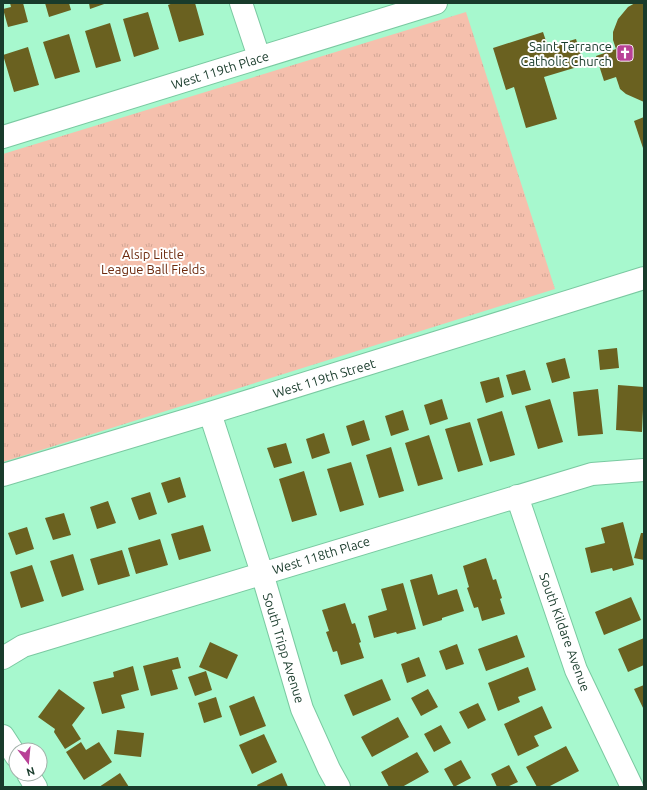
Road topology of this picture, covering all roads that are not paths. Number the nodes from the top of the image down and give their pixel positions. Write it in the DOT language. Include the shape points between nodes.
graph roads {
  1 [pos="241,3"];
  2 [pos="436,3"];
  3 [pos="259,57"];
  4 [pos="3,137"];
  5 [pos="644,278"];
  6 [pos="210,413"];
  7 [pos="644,470"];
  8 [pos="3,475"];
  9 [pos="517,496"];
  10 [pos="262,573"];
  11 [pos="3,658"];
  12 [pos="339,787"];
  13 [pos="632,787"];
  1 -- 3 [label="street"];
  2 -- 3 [label="street, West 119th Place"];
  3 -- 4 [label="street, West 119th Place"];
  5 -- 6 [label="street, West 119th Street"];
  6 -- 8 [label="street, West 119th Street"];
  6 -- 10 [label="street, South Tripp Avenue"];
  7 -- 9 [label="street, West 118th Place" via="592,474"];
  9 -- 10 [label="street, West 118th Place"];
  9 -- 13 [label="street, South Kildare Avenue" via="576,670"];
  10 -- 11 [label="street, West 118th Place" via="23,646"];
  10 -- 12 [label="street, South Tripp Avenue" via="302,709"];
}
